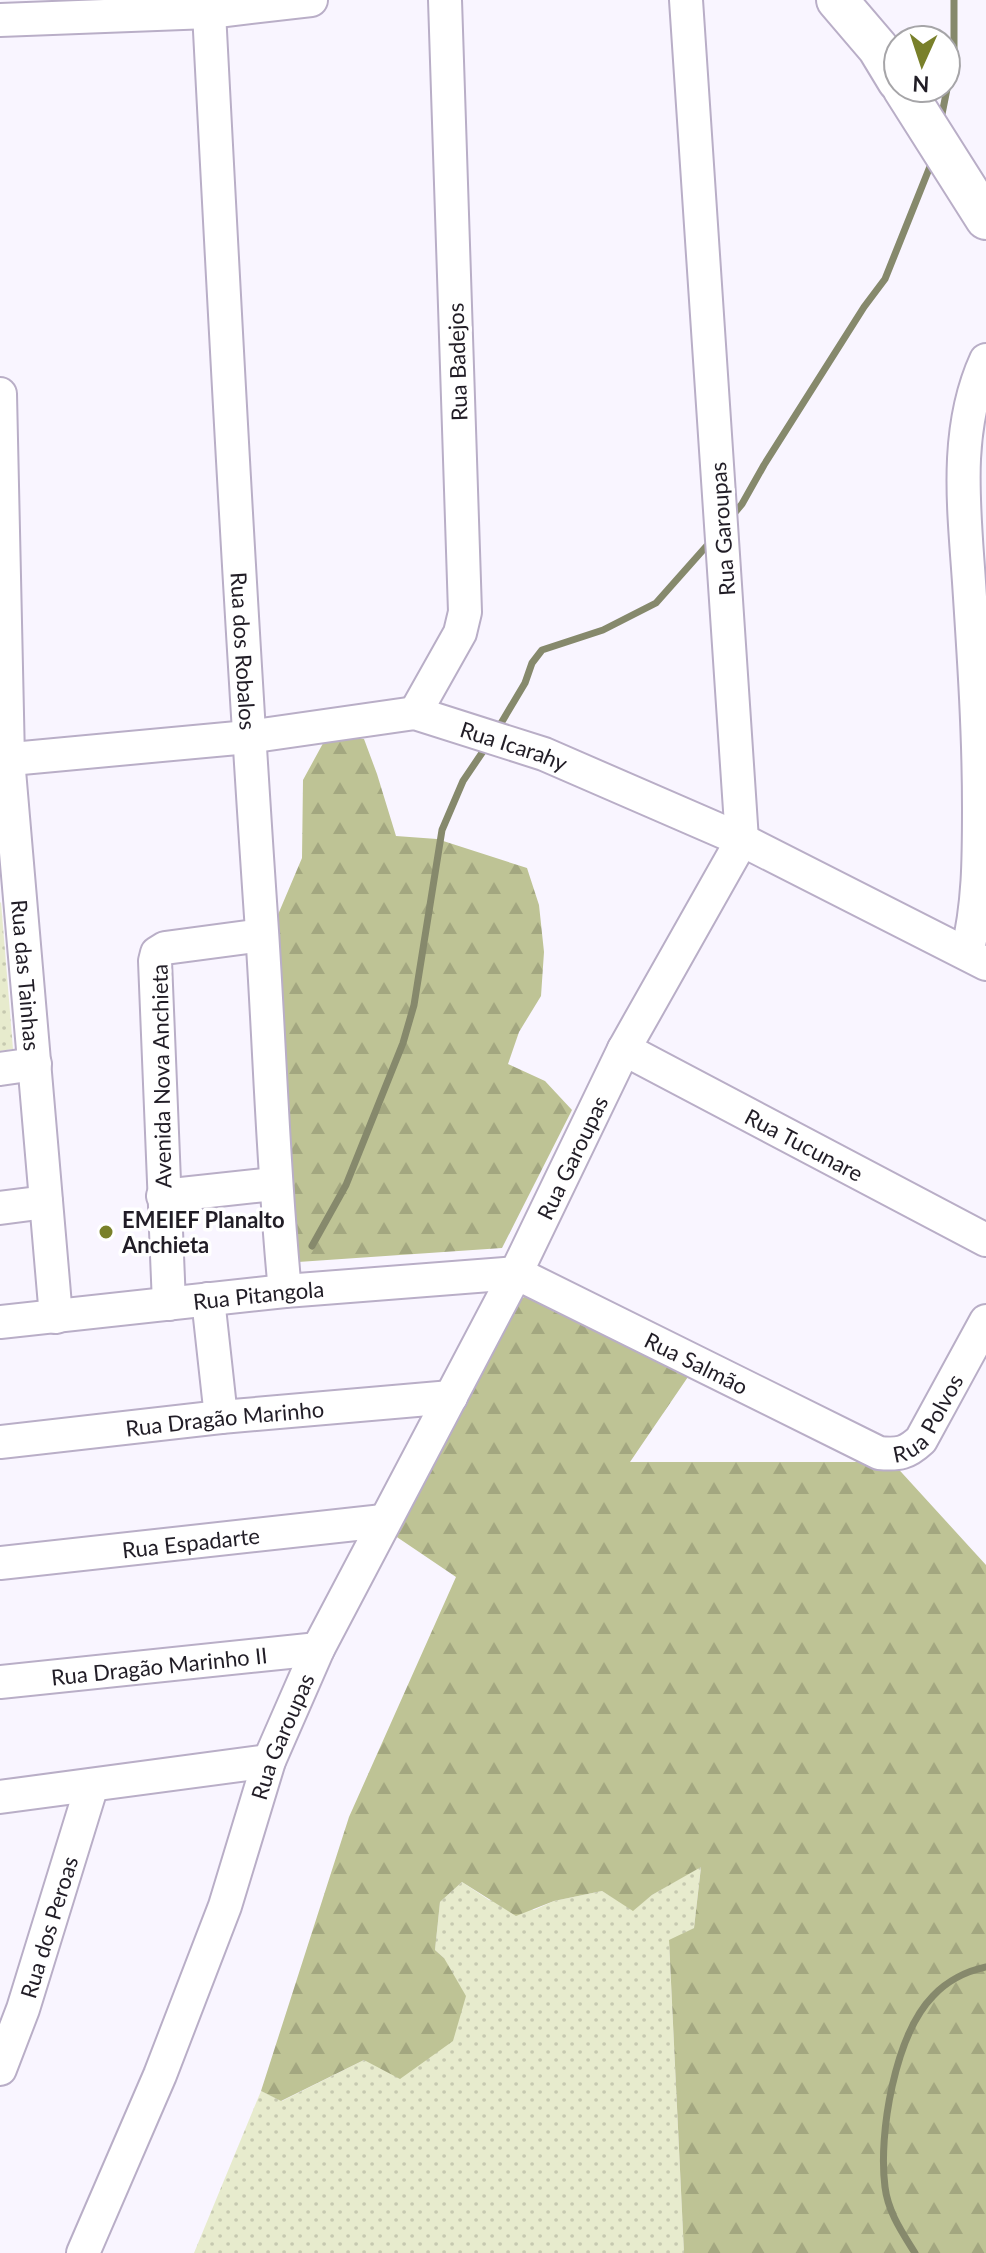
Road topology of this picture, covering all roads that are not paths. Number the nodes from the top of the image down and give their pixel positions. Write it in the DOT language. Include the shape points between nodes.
graph roads {
  1 [pos="311,0"];
  2 [pos="445,0"];
  3 [pos="686,0"];
  4 [pos="837,0"];
  5 [pos="209,12"];
  6 [pos="0,20"];
  7 [pos="882,55"];
  8 [pos="913,104"];
  9 [pos="986,219"];
  10 [pos="986,360"];
  11 [pos="0,394"];
  12 [pos="415,713"];
  13 [pos="248,737"];
  14 [pos="4,759"];
  15 [pos="742,840"];
  16 [pos="262,935"];
  17 [pos="976,958"];
  18 [pos="624,1049"];
  19 [pos="35,1064"];
  20 [pos="0,1069"];
  21 [pos="274,1184"];
  22 [pos="163,1196"];
  23 [pos="46,1202"];
  24 [pos="0,1208"];
  25 [pos="986,1240"];
  26 [pos="516,1273"];
  27 [pos="285,1291"];
  28 [pos="208,1299"];
  29 [pos="169,1304"];
  30 [pos="56,1317"];
  31 [pos="986,1321"];
  32 [pos="0,1322"];
  33 [pos="451,1397"];
  34 [pos="221,1417"];
  35 [pos="0,1442"];
  36 [pos="879,1453"];
  37 [pos="383,1521"];
  38 [pos="0,1563"];
  39 [pos="318,1649"];
  40 [pos="0,1682"];
  41 [pos="269,1761"];
  42 [pos="92,1785"];
  43 [pos="0,1797"];
  44 [pos="0,2069"];
  45 [pos="83,2253"];
  1 -- 5 [label="street"];
  2 -- 12 [label="street, Rua Badejos" via="465,612 460,633"];
  3 -- 15 [label="street, Rua Garoupas"];
  4 -- 7 [label="main road"];
  5 -- 6 [label="street"];
  5 -- 13 [label="street, Rua dos Robalos"];
  8 -- 9 [label="main road"];
  10 -- 17 [label="street" via="965,427 963,482 979,733"];
  11 -- 14 [label="street, Rua das Tainhas"];
  12 -- 13 [label="street, Rua Icarahy"];
  12 -- 15 [label="street, Rua Icarahy" via="544,754"];
  13 -- 14 [label="street, Rua Icarahy"];
  13 -- 16 [label="street, Rua dos Robalos"];
  14 -- 19 [label="street, Rua das Tainhas"];
  15 -- 17 [label="street, Rua Icarahy"];
  15 -- 18 [label="street, Rua Garoupas"];
  16 -- 21 [label="street, Rua dos Robalos"];
  16 -- 22 [label="street, Avenida Nova Anchieta" via="157,953"];
  18 -- 25 [label="street, Rua Tucunare"];
  18 -- 26 [label="street, Rua Garoupas"];
  19 -- 20 [label="street"];
  19 -- 23 [label="street, Rua das Tainhas"];
  21 -- 22 [label="street"];
  21 -- 27 [label="street, Rua dos Robalos"];
  22 -- 29 [label="street, Avenida Nova Anchieta"];
  23 -- 24 [label="street"];
  23 -- 30 [label="street, Rua das Tainhas"];
  26 -- 27 [label="street, Rua Pitangola"];
  26 -- 33 [label="street, Rua Garoupas"];
  26 -- 36 [label="street, Rua Salmão"];
  27 -- 28 [label="street, Rua Pitangola"];
  28 -- 29 [label="street, Rua Pitangola"];
  28 -- 34 [label="street"];
  29 -- 30 [label="street, Rua Pitangola"];
  30 -- 32 [label="street, Rua Pitangola"];
  31 -- 36 [label="street, Rua Polvos" via="921,1440 898,1455"];
  33 -- 34 [label="street, Rua Dragão Marinho"];
  33 -- 37 [label="street, Rua Garoupas"];
  34 -- 35 [label="street, Rua Dragão Marinho"];
  37 -- 38 [label="street, Rua Espadarte"];
  37 -- 39 [label="street, Rua Garoupas"];
  39 -- 40 [label="street, Rua Dragão Marinho II"];
  39 -- 41 [label="street, Rua Garoupas"];
  41 -- 42 [label="street"];
  41 -- 45 [label="street, Rua Garoupas" via="225,1906"];
  42 -- 43 [label="street"];
  42 -- 44 [label="street, Rua dos Peroas"];
}
